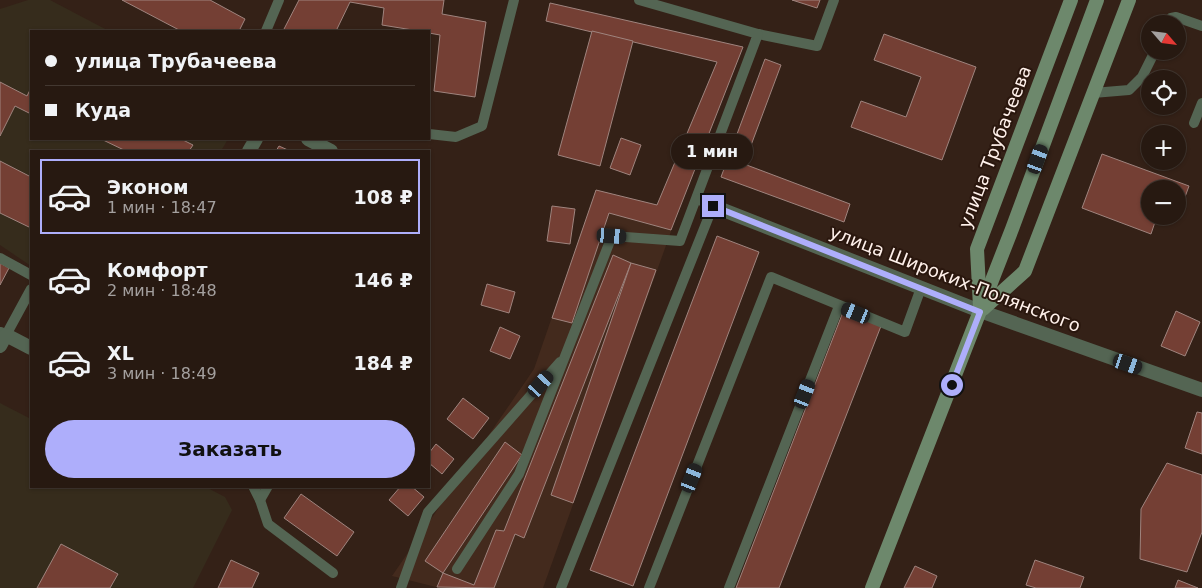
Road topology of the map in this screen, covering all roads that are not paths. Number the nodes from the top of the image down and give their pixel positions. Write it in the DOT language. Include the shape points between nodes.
graph roads {
  1 [pos="279,0"];
  2 [pos="514,0"];
  3 [pos="639,0"];
  4 [pos="834,0"];
  5 [pos="1070,0"];
  6 [pos="1097,0"];
  7 [pos="1129,0"];
  8 [pos="1186,20"];
  9 [pos="1202,26"];
  10 [pos="266,30"];
  11 [pos="758,34"];
  12 [pos="1150,60"];
  13 [pos="1093,93"];
  14 [pos="1202,103"];
  15 [pos="1194,123"];
  16 [pos="430,134"];
  17 [pos="310,140"];
  18 [pos="329,150"];
  19 [pos="697,199"];
  20 [pos="713,206"];
  21 [pos="0,258"];
  22 [pos="30,274"];
  23 [pos="921,288"];
  24 [pos="30,291"];
  25 [pos="839,306"];
  26 [pos="980,312"];
  27 [pos="2,338"];
  28 [pos="30,348"];
  29 [pos="566,356"];
  30 [pos="1202,390"];
  31 [pos="254,488"];
  32 [pos="267,488"];
  33 [pos="260,500"];
  34 [pos="457,569"];
  35 [pos="333,573"];
  36 [pos="401,588"];
  37 [pos="561,588"];
  38 [pos="649,588"];
  39 [pos="729,588"];
  40 [pos="872,588"];
  1 -- 10 [label="lane"];
  2 -- 16 [label="lane" via="482,126 456,137"];
  3 -- 11 [label="lane"];
  4 -- 11 [label="lane" via="817,46"];
  5 -- 26 [label="main road, улица Трубачеева" via="977,249"];
  6 -- 26 [label="main road, улица Трубачеева"];
  7 -- 13 [label="main road, улица Трубачеева"];
  8 -- 9 [label="lane"];
  11 -- 19 [label="lane"];
  12 -- 13 [label="lane" via="1142,77 1129,90"];
  13 -- 26 [label="main road, улица Трубачеева" via="1025,271"];
  14 -- 15 [label="lane"];
  17 -- 18 [label="street"];
  19 -- 20 [label="lane, улица Широких-Полянского"];
  19 -- 29 [label="lane" via="680,241 612,236"];
  20 -- 23 [label="street, улица Широких-Полянского"];
  20 -- 37 [label="lane"];
  21 -- 22 [label="lane"];
  23 -- 25 [label="lane" via="905,332"];
  23 -- 26 [label="street, улица Широких-Полянского"];
  24 -- 27 [label="lane"];
  25 -- 38 [label="lane" via="771,277"];
  25 -- 39 [label="lane"];
  26 -- 30 [label="street, улица Широких-Полянского"];
  26 -- 40 [label="main road, улица Трубачеева"];
  27 -- 28 [label="street"];
  29 -- 34 [label="lane" via="519,474"];
  29 -- 36 [label="lane" via="428,512"];
  31 -- 33 [label="lane"];
  32 -- 33 [label="lane"];
  33 -- 35 [label="lane" via="268,524"];
}
